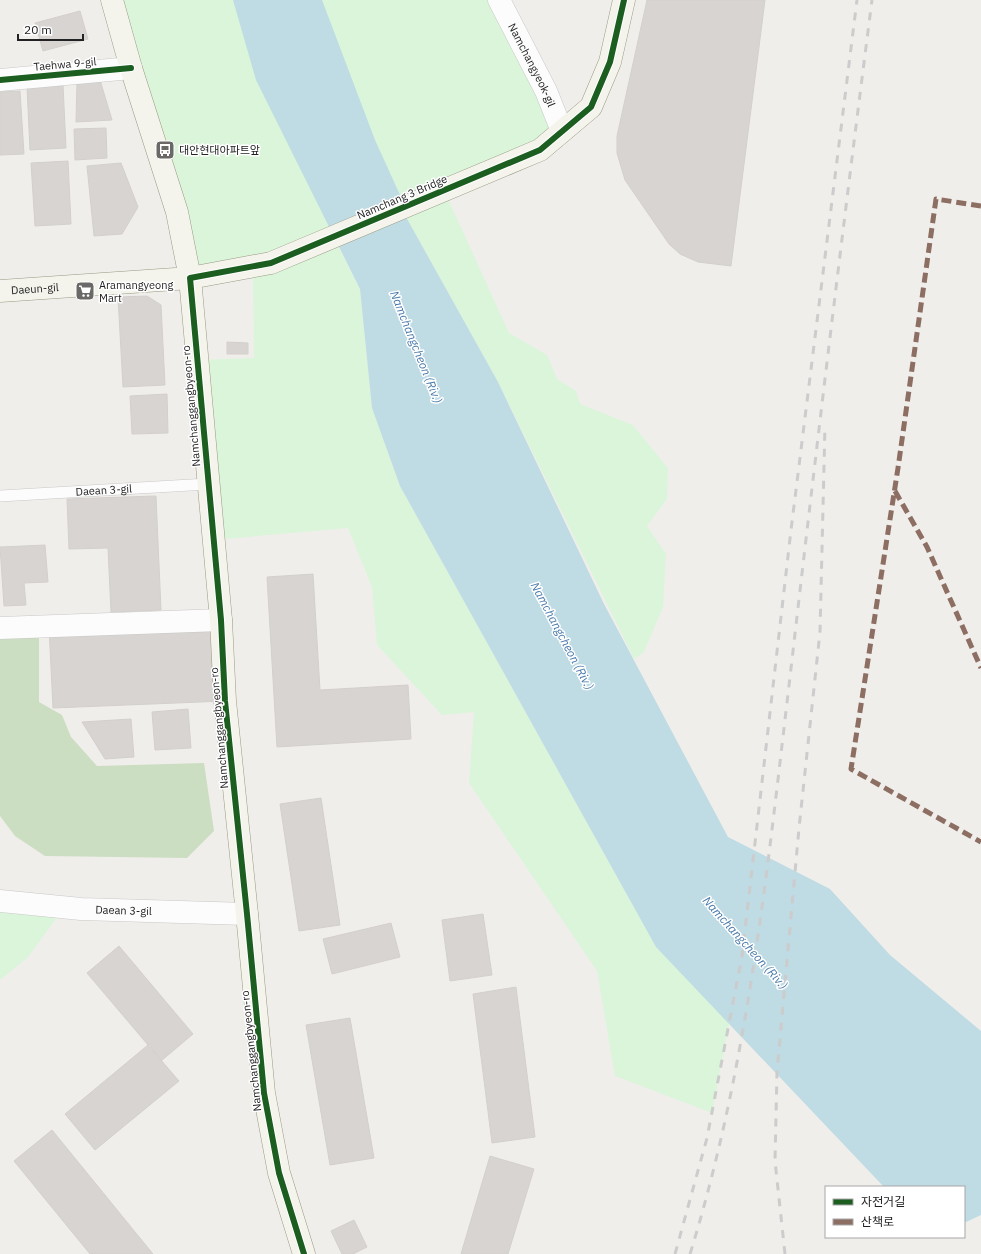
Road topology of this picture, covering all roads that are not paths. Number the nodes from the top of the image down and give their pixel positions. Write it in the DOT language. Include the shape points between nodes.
graph roads {
  1 [pos="112,0"];
  2 [pos="499,0"];
  3 [pos="624,0"];
  4 [pos="131,68"];
  5 [pos="0,80"];
  6 [pos="562,131"];
  7 [pos="190,278"];
  8 [pos="0,291"];
  9 [pos="208,484"];
  10 [pos="0,496"];
  11 [pos="221,620"];
  12 [pos="0,628"];
  13 [pos="0,902"];
  14 [pos="247,914"];
  15 [pos="304,1254"];
  1 -- 4 [label="street, Namchanggangbyeon-ro"];
  2 -- 6 [label="street, Namchangyeok-gil" via="546,91"];
  3 -- 6 [label="street" via="610,62 591,107"];
  4 -- 5 [label="street, Taehwa 9-gil"];
  4 -- 7 [label="street, Namchanggangbyeon-ro" via="177,212"];
  6 -- 7 [label="street, Namchang 3 Bridge" via="540,150 271,263"];
  7 -- 8 [label="street, Daeun-gil"];
  7 -- 9 [label="street, Namchanggangbyeon-ro"];
  9 -- 10 [label="lane, Daean 3-gil"];
  9 -- 11 [label="street, Namchanggangbyeon-ro"];
  11 -- 12 [label="street"];
  11 -- 14 [label="street, Namchanggangbyeon-ro" via="225,701"];
  13 -- 14 [label="street, Daean 3-gil" via="81,909"];
  14 -- 15 [label="street, Namchanggangbyeon-ro" via="264,1093 279,1173"];
}
